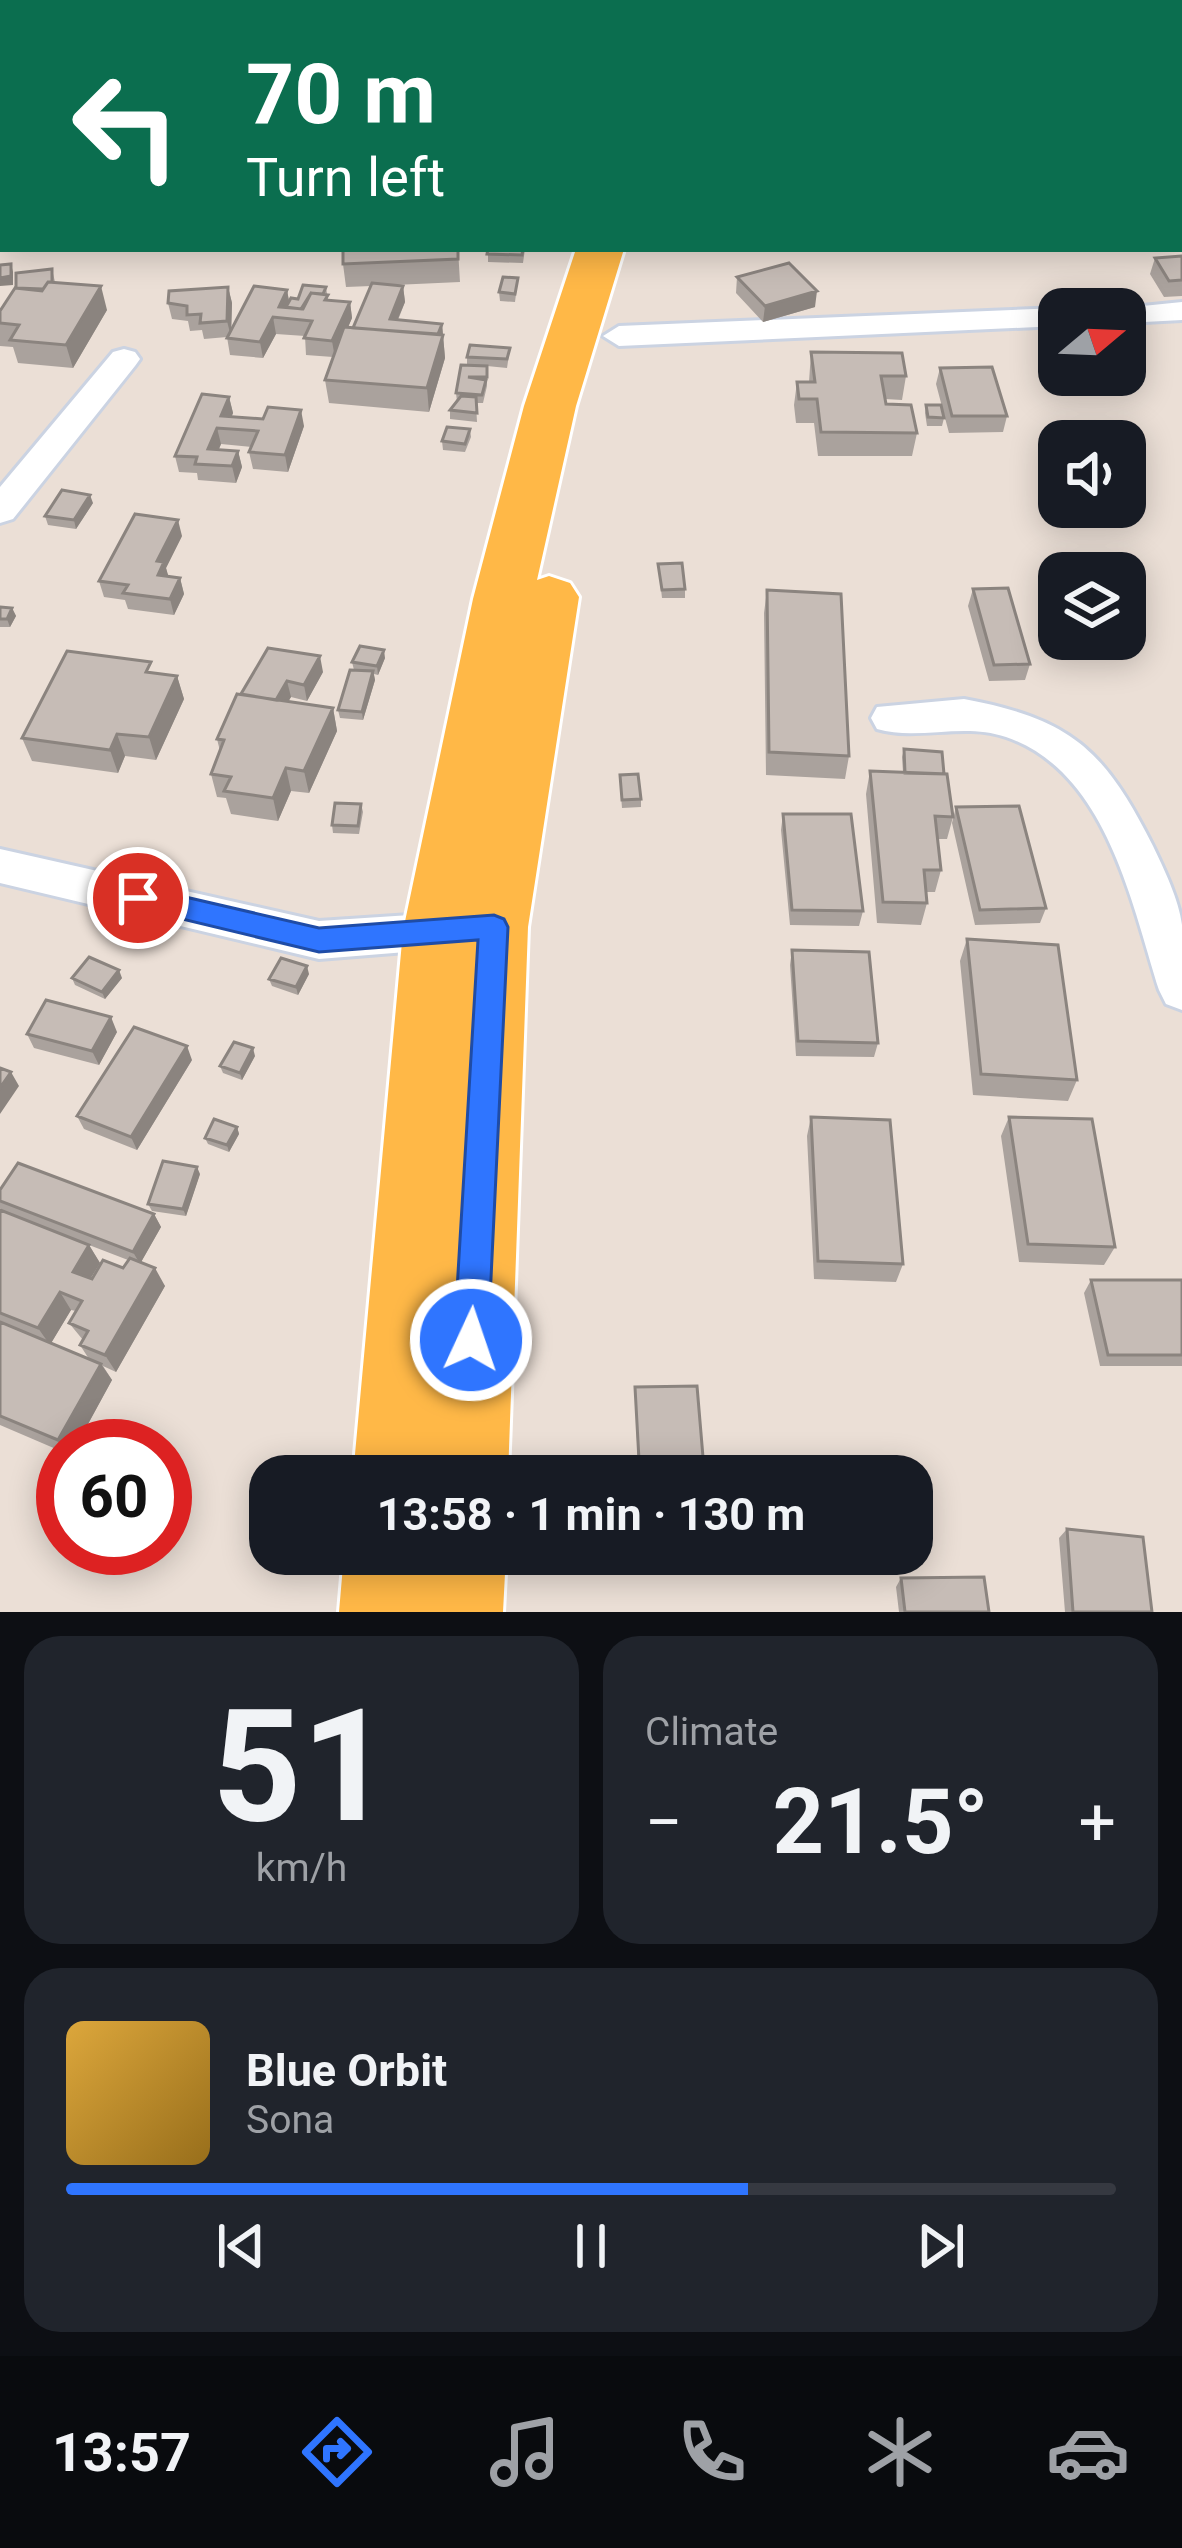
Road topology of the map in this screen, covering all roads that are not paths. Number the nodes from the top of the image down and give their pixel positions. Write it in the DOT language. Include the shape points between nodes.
graph roads {
  1 [pos="599,252"];
  2 [pos="647,252"];
  3 [pos="1182,311"];
  4 [pos="1146,313"];
  5 [pos="1038,318"];
  6 [pos="619,337"];
  7 [pos="124,359"];
  8 [pos="0,512"];
  9 [pos="891,718"];
  10 [pos="0,866"];
  11 [pos="466,929"];
  12 [pos="1182,990"];
  13 [pos="400,1455"];
  14 [pos="464,1455"];
  15 [pos="388,1575"];
  16 [pos="459,1575"];
  17 [pos="385,1612"];
  18 [pos="457,1612"];
  1 -- 11 [label="main road" via="550,406 470,749"];
  2 -- 6 [label="main road"];
  3 -- 4 [label="street"];
  5 -- 6 [label="street"];
  6 -- 11 [label="main road" via="583,448"];
  7 -- 8 [label="street"];
  9 -- 12 [label="street" via="965,714 1013,723 1098,781 1121,817"];
  10 -- 11 [label="street" via="319,940"];
  11 -- 13 [label="main road"];
  11 -- 14 [label="main road"];
  15 -- 17 [label="main road"];
  16 -- 18 [label="main road"];
}
